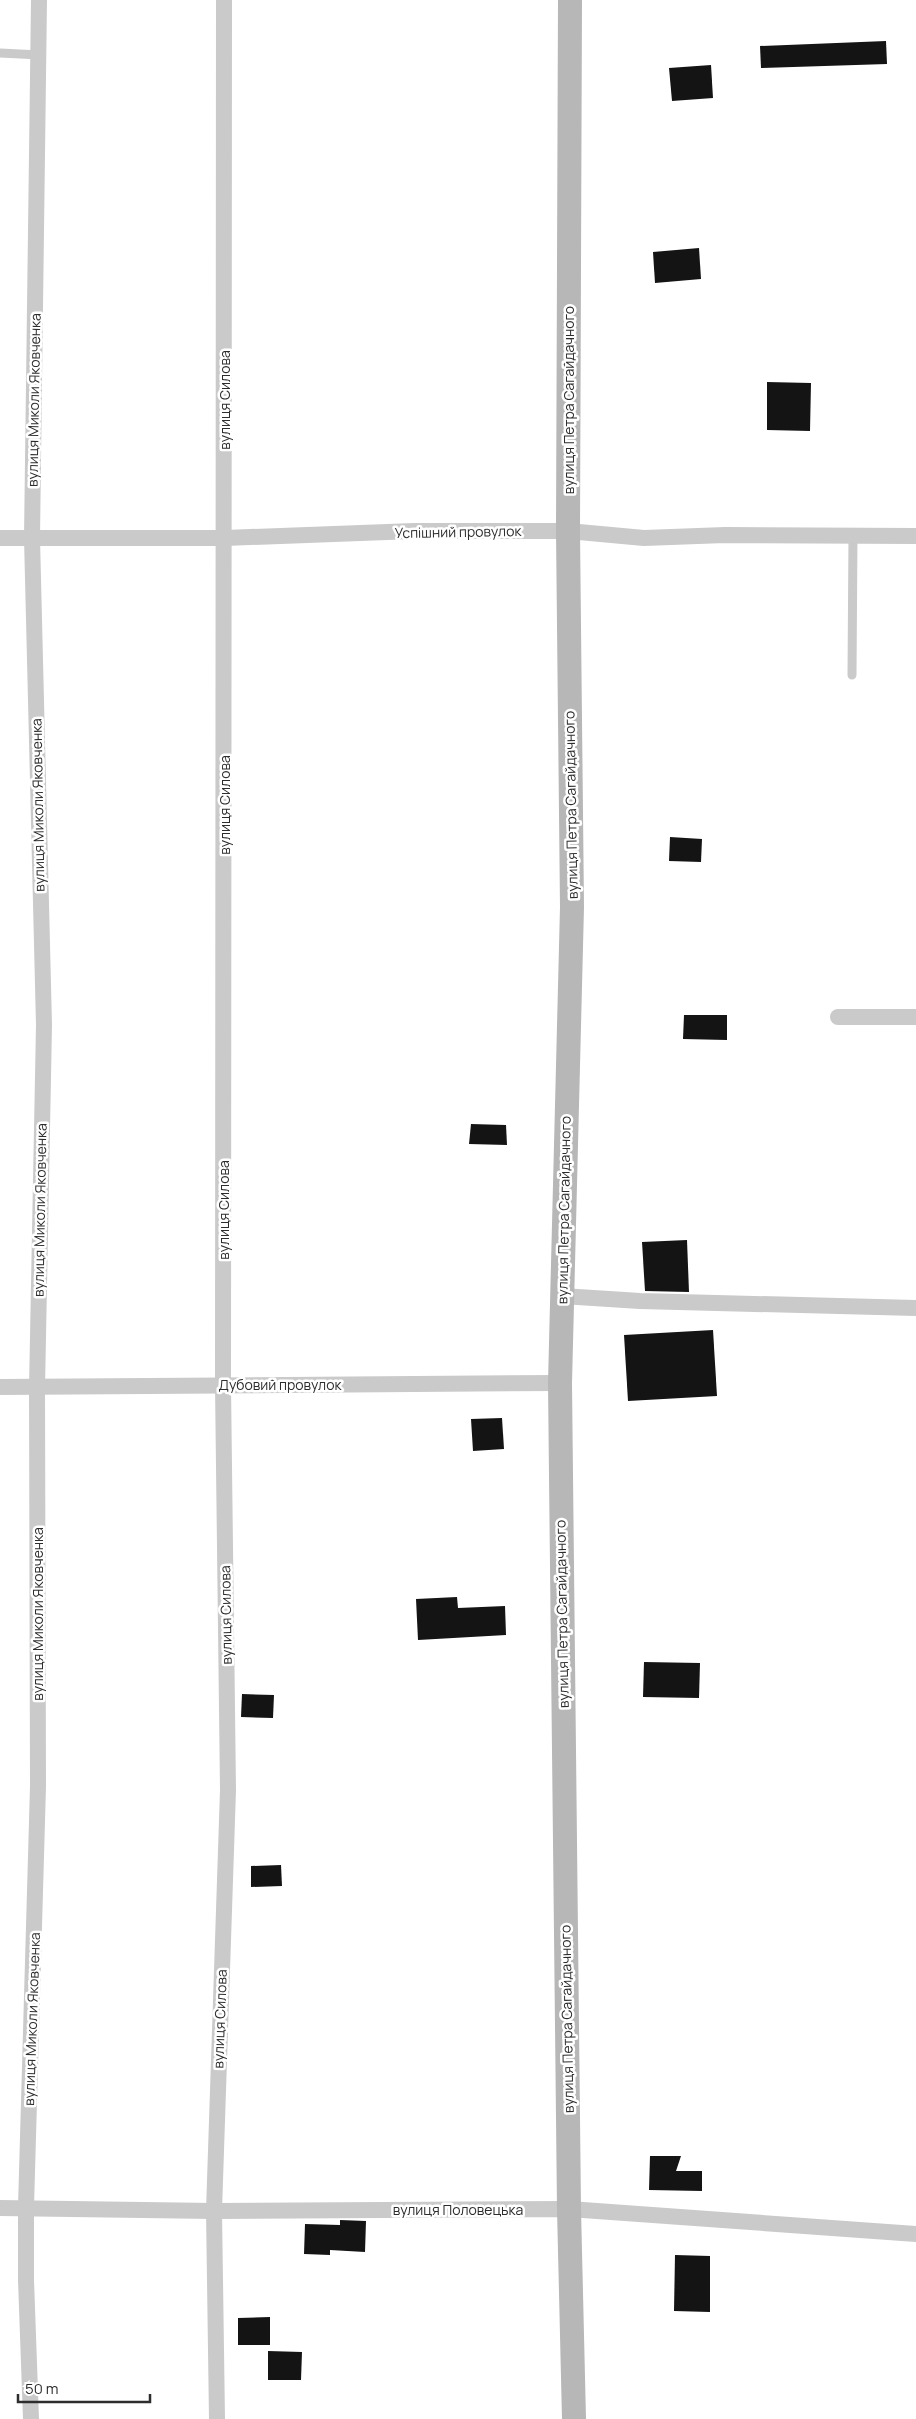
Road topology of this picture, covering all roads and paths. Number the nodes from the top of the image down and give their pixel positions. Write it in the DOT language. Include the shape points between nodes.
graph roads {
  1 [pos="39,0"];
  2 [pos="224,0"];
  3 [pos="570,0"];
  4 [pos="0,53"];
  5 [pos="40,55"];
  6 [pos="568,531"];
  7 [pos="853,535"];
  8 [pos="916,536"];
  9 [pos="0,538"];
  10 [pos="32,538"];
  11 [pos="225,538"];
  12 [pos="852,675"];
  13 [pos="838,1017"];
  14 [pos="916,1017"];
  15 [pos="562,1296"];
  16 [pos="916,1308"];
  17 [pos="560,1383"];
  18 [pos="224,1385"];
  19 [pos="0,1387"];
  20 [pos="37,1388"];
  21 [pos="26,2207"];
  22 [pos="0,2208"];
  23 [pos="569,2209"];
  24 [pos="214,2210"];
  25 [pos="916,2234"];
  26 [pos="31,2419"];
  27 [pos="217,2419"];
  28 [pos="574,2419"];
  1 -- 5 [label="street, вулиця Миколи Яковченка"];
  2 -- 11 [label="street, вулиця Силова"];
  3 -- 6 [label="street, вулиця Петра Сагайдачного"];
  4 -- 5 [label="lane"];
  5 -- 10 [label="street, вулиця Миколи Яковченка"];
  6 -- 7 [label="street, Успішний провулок" via="644,538"];
  6 -- 11 [label="street, Успішний провулок" via="414,531"];
  6 -- 15 [label="street, вулиця Петра Сагайдачного" via="572,907"];
  7 -- 8 [label="street, Успішний провулок"];
  7 -- 12 [label="lane"];
  9 -- 10 [label="street, Успішний провулок"];
  10 -- 11 [label="street, Успішний провулок"];
  10 -- 20 [label="street, вулиця Миколи Яковченка" via="44,1025"];
  11 -- 18 [label="street, вулиця Силова"];
  13 -- 14 [label="street"];
  15 -- 16 [label="street"];
  15 -- 17 [label="street, вулиця Петра Сагайдачного"];
  17 -- 18 [label="street, Дубовий провулок"];
  17 -- 23 [label="street, вулиця Петра Сагайдачного"];
  18 -- 20 [label="street, Дубовий провулок"];
  18 -- 24 [label="street, вулиця Силова" via="228,1790"];
  19 -- 20 [label="street, Дубовий провулок"];
  20 -- 21 [label="street, вулиця Миколи Яковченка" via="38,1786"];
  21 -- 22 [label="street, вулиця Половецька"];
  21 -- 24 [label="street, вулиця Половецька"];
  21 -- 26 [label="street, вулиця Миколи Яковченка"];
  23 -- 24 [label="street, вулиця Половецька"];
  23 -- 25 [label="street, вулиця Половецька"];
  23 -- 28 [label="street, вулиця Петра Сагайдачного"];
  24 -- 27 [label="street, вулиця Силова"];
}
